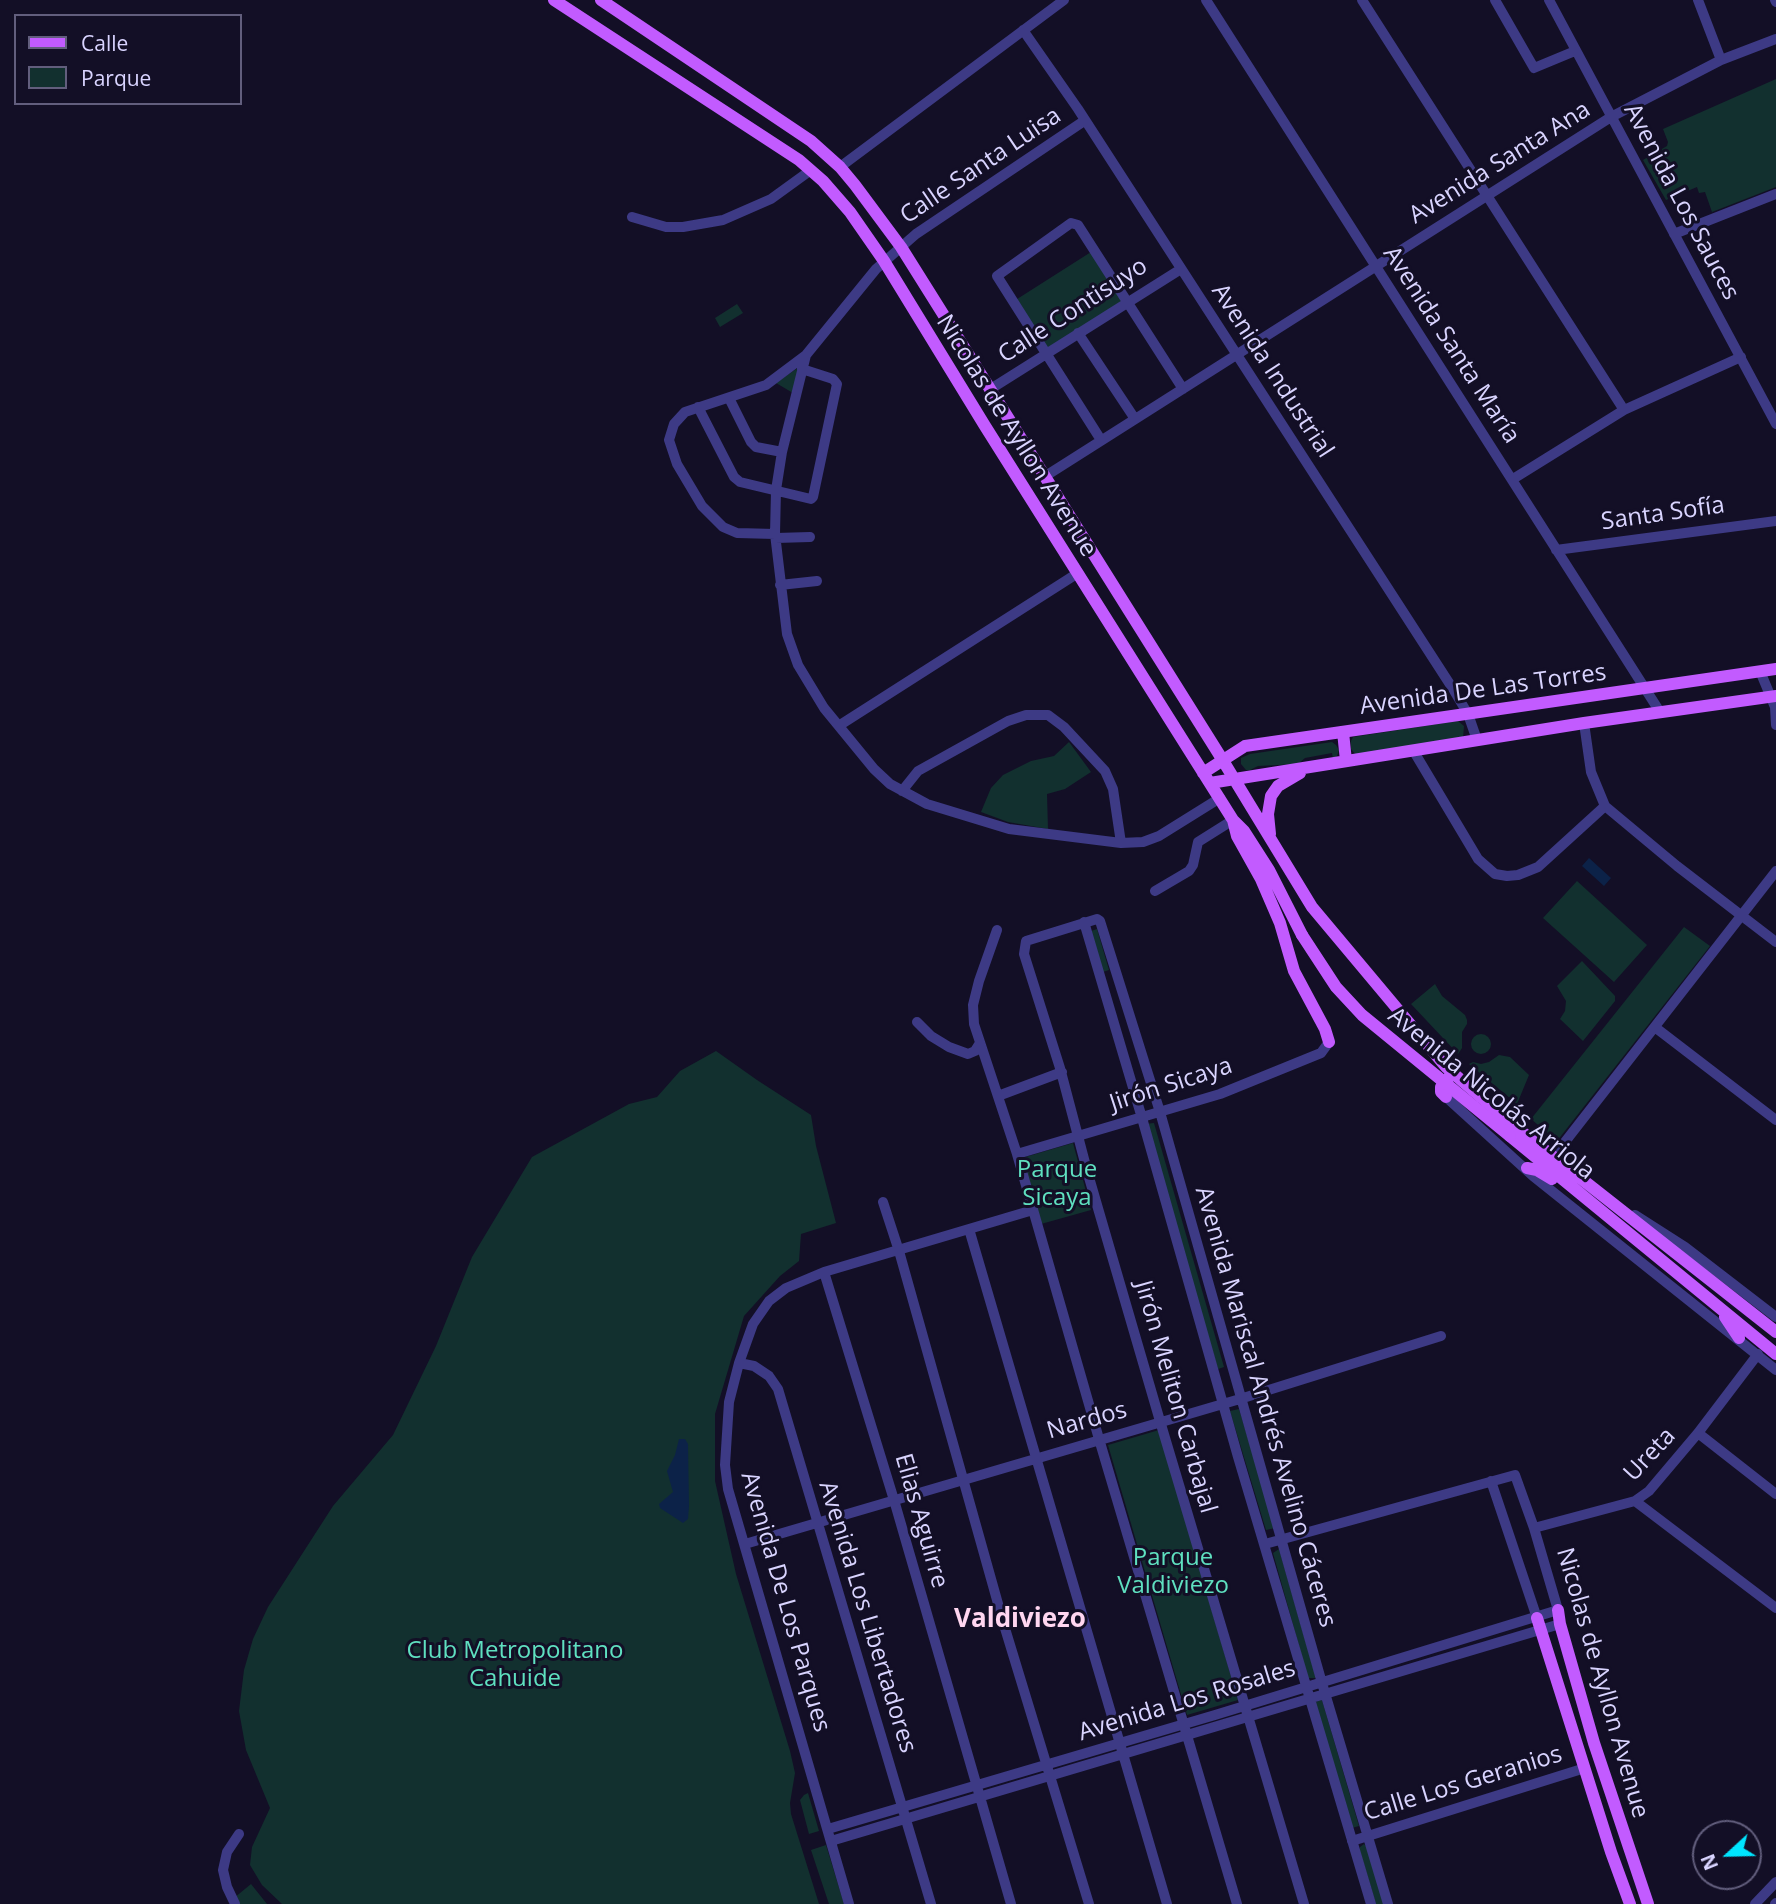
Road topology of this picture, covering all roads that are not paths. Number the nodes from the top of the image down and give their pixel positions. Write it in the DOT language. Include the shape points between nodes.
graph roads {
  1 [pos="554,0"];
  2 [pos="601,0"];
  3 [pos="1064,0"];
  4 [pos="1206,0"];
  5 [pos="1362,0"];
  6 [pos="1495,0"];
  7 [pos="1549,0"];
  8 [pos="1698,0"];
  9 [pos="1023,30"];
  10 [pos="1776,39"];
  11 [pos="1574,51"];
  12 [pos="1721,60"];
  13 [pos="1611,117"];
  14 [pos="1084,121"];
  15 [pos="840,167"];
  16 [pos="811,170"];
  17 [pos="1776,194"];
  18 [pos="1486,196"];
  19 [pos="632,217"];
  20 [pos="1674,234"];
  21 [pos="901,247"];
  22 [pos="884,261"];
  23 [pos="1376,267"];
  24 [pos="1181,269"];
  25 [pos="1126,302"];
  26 [pos="1078,333"];
  27 [pos="1046,353"];
  28 [pos="806,355"];
  29 [pos="1237,355"];
  30 [pos="1741,357"];
  31 [pos="802,369"];
  32 [pos="1183,389"];
  33 [pos="989,390"];
  34 [pos="729,398"];
  35 [pos="698,407"];
  36 [pos="1624,410"];
  37 [pos="1135,419"];
  38 [pos="1776,424"];
  39 [pos="1101,440"];
  40 [pos="782,452"];
  41 [pos="1044,477"];
  42 [pos="1513,479"];
  43 [pos="776,490"];
  44 [pos="1776,520"];
  45 [pos="775,536"];
  46 [pos="810,537"];
  47 [pos="1556,550"];
  48 [pos="1077,573"];
  49 [pos="817,581"];
  50 [pos="780,585"];
  51 [pos="1776,669"];
  52 [pos="1760,671"];
  53 [pos="1646,688"];
  54 [pos="1774,697"];
  55 [pos="1660,712"];
  56 [pos="1468,713"];
  57 [pos="1584,723"];
  58 [pos="840,725"];
  59 [pos="1776,725"];
  60 [pos="1343,732"];
  61 [pos="1476,740"];
  62 [pos="1413,750"];
  63 [pos="1222,759"];
  64 [pos="1346,761"];
  65 [pos="1318,765"];
  66 [pos="1207,778"];
  67 [pos="1234,779"];
  68 [pos="902,791"];
  69 [pos="1220,798"];
  70 [pos="1605,806"];
  71 [pos="1233,820"];
  72 [pos="1271,838"];
  73 [pos="1121,843"];
  74 [pos="1776,871"];
  75 [pos="1155,891"];
  76 [pos="1742,917"];
  77 [pos="1084,922"];
  78 [pos="997,930"];
  79 [pos="1776,942"];
  80 [pos="1117,974"];
  81 [pos="1101,979"];
  82 [pos="918,1022"];
  83 [pos="1656,1028"];
  84 [pos="1329,1042"];
  85 [pos="981,1043"];
  86 [pos="1062,1072"];
  87 [pos="1452,1073"];
  88 [pos="998,1096"];
  89 [pos="1446,1097"];
  90 [pos="1160,1112"];
  91 [pos="1142,1118"];
  92 [pos="1776,1120"];
  93 [pos="1078,1135"];
  94 [pos="1017,1154"];
  95 [pos="1554,1156"];
  96 [pos="1527,1168"];
  97 [pos="1597,1189"];
  98 [pos="883,1202"];
  99 [pos="1033,1210"];
  100 [pos="969,1229"];
  101 [pos="1645,1246"];
  102 [pos="899,1251"];
  103 [pos="824,1272"];
  104 [pos="1717,1305"];
  105 [pos="1776,1317"];
  106 [pos="1776,1332"];
  107 [pos="1441,1336"];
  108 [pos="1739,1338"];
  109 [pos="1758,1354"];
  110 [pos="1776,1354"];
  111 [pos="739,1363"];
  112 [pos="1776,1370"];
  113 [pos="1240,1399"];
  114 [pos="1223,1404"];
  115 [pos="1160,1422"];
  116 [pos="1698,1433"];
  117 [pos="1099,1439"];
  118 [pos="1036,1458"];
  119 [pos="963,1480"];
  120 [pos="1491,1481"];
  121 [pos="1776,1494"];
  122 [pos="894,1500"];
  123 [pos="1635,1501"];
  124 [pos="816,1523"];
  125 [pos="1534,1528"];
  126 [pos="1282,1539"];
  127 [pos="745,1544"];
  128 [pos="1265,1544"];
  129 [pos="1776,1608"];
  130 [pos="1558,1610"];
  131 [pos="1539,1624"];
  132 [pos="1560,1624"];
  133 [pos="1323,1688"];
  134 [pos="1308,1693"];
  135 [pos="1247,1711"];
  136 [pos="1187,1729"];
  137 [pos="1121,1749"];
  138 [pos="1586,1768"];
  139 [pos="1050,1770"];
  140 [pos="978,1791"];
  141 [pos="901,1807"];
  142 [pos="905,1818"];
  143 [pos="828,1829"];
  144 [pos="239,1834"];
  145 [pos="1368,1836"];
  146 [pos="831,1841"];
  147 [pos="1352,1841"];
  148 [pos="1776,1882"];
  149 [pos="235,1904"];
  150 [pos="849,1904"];
  151 [pos="931,1904"];
  152 [pos="1011,1904"];
  153 [pos="1089,1904"];
  154 [pos="1167,1904"];
  155 [pos="1237,1904"];
  156 [pos="1304,1904"];
  157 [pos="1371,1904"];
  158 [pos="1388,1904"];
  159 [pos="1630,1904"];
  160 [pos="1647,1904"];
  161 [pos="1755,1904"];
  1 -- 16 [label="main road, Nicolas de Ayllon Avenue"];
  2 -- 15 [label="main road, Nicolas de Ayllon Avenue" via="811,141"];
  3 -- 9 [label="street"];
  4 -- 23 [label="street, Avenida Santa María"];
  5 -- 18 [label="street"];
  6 -- 11 [label="street" via="1532,67"];
  7 -- 11 [label="street, Avenida Los Sauces"];
  8 -- 12 [label="street"];
  9 -- 14 [label="street, Avenida Industrial"];
  9 -- 15 [label="street"];
  10 -- 12 [label="street, Avenida Santa Ana"];
  11 -- 13 [label="street, Avenida Los Sauces"];
  12 -- 13 [label="street, Avenida Santa Ana"];
  13 -- 18 [label="street, Avenida Santa Ana"];
  13 -- 20 [label="street, Avenida Los Sauces"];
  14 -- 21 [label="street, Calle Santa Luisa"];
  14 -- 24 [label="street, Avenida Industrial"];
  15 -- 21 [label="main road, Nicolas de Ayllon Avenue"];
  16 -- 19 [label="street" via="771,199 723,220 666,227"];
  16 -- 22 [label="main road, Nicolas de Ayllon Avenue" via="850,212"];
  17 -- 20 [label="street"];
  18 -- 23 [label="street, Avenida Santa Ana"];
  18 -- 36 [label="street"];
  20 -- 30 [label="street, Avenida Los Sauces"];
  21 -- 22 [label="street, Calle Santa Luisa"];
  21 -- 33 [label="main road, Nicolas de Ayllon Avenue"];
  22 -- 28 [label="street, Calle Santa Luisa"];
  22 -- 48 [label="main road, Nicolas de Ayllon Avenue"];
  23 -- 29 [label="street, Avenida Santa Ana"];
  23 -- 42 [label="street, Avenida Santa María"];
  24 -- 25 [label="street, Calle Contisuyo"];
  24 -- 29 [label="street, Avenida Industrial"];
  25 -- 26 [label="street, Calle Contisuyo"];
  25 -- 27 [label="street" via="1078,225 1071,223 998,273"];
  25 -- 32 [label="street"];
  26 -- 27 [label="street, Calle Contisuyo"];
  26 -- 37 [label="street"];
  27 -- 33 [label="street, Calle Contisuyo"];
  27 -- 39 [label="street"];
  28 -- 31 [label="street"];
  28 -- 34 [label="street" via="766,385"];
  29 -- 32 [label="street, Avenida Santa Ana"];
  29 -- 56 [label="street, Avenida Industrial"];
  30 -- 36 [label="street"];
  30 -- 38 [label="street, Avenida Los Sauces"];
  31 -- 40 [label="street"];
  31 -- 43 [label="street" via="836,381 835,397 813,497"];
  32 -- 37 [label="street, Avenida Santa Ana"];
  33 -- 41 [label="main road, Nicolas de Ayllon Avenue"];
  34 -- 35 [label="street"];
  34 -- 40 [label="street" via="751,442"];
  35 -- 43 [label="street" via="734,477"];
  35 -- 45 [label="street" via="674,424 669,440 677,464 702,506 723,527 737,533"];
  36 -- 42 [label="street"];
  37 -- 39 [label="street, Avenida Santa Ana"];
  39 -- 41 [label="street, Avenida Santa Ana"];
  40 -- 43 [label="street"];
  41 -- 63 [label="main road, Nicolas de Ayllon Avenue"];
  42 -- 47 [label="street, Avenida Santa María"];
  43 -- 45 [label="street"];
  44 -- 47 [label="street, Santa Sofía"];
  45 -- 46 [label="street"];
  45 -- 50 [label="street"];
  47 -- 53 [label="street, Avenida Santa María"];
  48 -- 58 [label="street"];
  48 -- 66 [label="main road, Nicolas de Ayllon Avenue"];
  49 -- 50 [label="street"];
  50 -- 58 [label="street" via="787,634 798,665"];
  51 -- 52 [label="main road, Avenida De Las Torres"];
  52 -- 53 [label="main road, Avenida De Las Torres"];
  52 -- 54 [label="street"];
  53 -- 55 [label="street, Avenida Santa María"];
  53 -- 56 [label="main road, Avenida De Las Torres"];
  54 -- 55 [label="main road, Avenida De Las Torres"];
  54 -- 59 [label="street"];
  55 -- 57 [label="main road, Avenida De Las Torres"];
  56 -- 60 [label="main road, Avenida De Las Torres"];
  56 -- 61 [label="street, Avenida Industrial"];
  57 -- 61 [label="main road, Avenida De Las Torres"];
  57 -- 70 [label="street" via="1591,772"];
  58 -- 68 [label="street" via="874,769"];
  60 -- 63 [label="main road, Avenida De Las Torres" via="1245,746"];
  60 -- 64 [label="main road"];
  61 -- 62 [label="main road, Avenida De Las Torres"];
  62 -- 64 [label="main road, Avenida De Las Torres"];
  62 -- 70 [label="street" via="1478,859 1495,874 1518,875 1538,867"];
  63 -- 66 [label="main road, Avenida De Las Torres"];
  63 -- 67 [label="main road, Nicolas de Ayllon Avenue"];
  64 -- 65 [label="main road, Avenida De Las Torres"];
  65 -- 67 [label="main road, Avenida De Las Torres"];
  65 -- 72 [label="main road" via="1287,779 1271,796"];
  66 -- 67 [label="main road, Avenida De Las Torres"];
  66 -- 69 [label="main road, Nicolas de Ayllon Avenue"];
  67 -- 72 [label="main road, Nicolas de Ayllon Avenue"];
  68 -- 73 [label="street" via="927,804 1009,829"];
  68 -- 73 [label="street" via="918,771 1008,720 1048,715 1105,771 1113,789"];
  69 -- 71 [label="main road, Nicolas de Ayllon Avenue"];
  69 -- 73 [label="street" via="1159,836"];
  70 -- 76 [label="street"];
  71 -- 75 [label="street" via="1198,842 1189,871"];
  71 -- 84 [label="main road, Nicolas de Ayllon Avenue" via="1280,923 1294,971"];
  71 -- 101 [label="main road, Avenida Nicolás Arriola, bridge" via="1269,870 1330,979 1362,1015"];
  72 -- 87 [label="main road, Nicolas de Ayllon Avenue" via="1312,907"];
  74 -- 76 [label="street"];
  76 -- 79 [label="street"];
  76 -- 83 [label="street"];
  77 -- 80 [label="street, Avenida Mariscal Andrés Avelino Cáceres" via="1100,921"];
  77 -- 81 [label="street, Avenida Mariscal Andrés Avelino Cáceres"];
  77 -- 86 [label="street, Jirón Meliton Carbajal" via="1026,942 1024,954"];
  78 -- 85 [label="street" via="973,1005"];
  80 -- 81 [label="street"];
  80 -- 90 [label="street, Avenida Mariscal Andrés Avelino Cáceres"];
  81 -- 91 [label="street, Avenida Mariscal Andrés Avelino Cáceres"];
  82 -- 85 [label="street" via="940,1041 968,1054"];
  83 -- 92 [label="street"];
  83 -- 95 [label="street"];
  84 -- 90 [label="street, Jirón Sicaya" via="1321,1052 1301,1061"];
  85 -- 88 [label="street"];
  86 -- 88 [label="street"];
  86 -- 93 [label="street, Jirón Meliton Carbajal"];
  87 -- 89 [label="main road" via="1441,1087"];
  87 -- 95 [label="main road, Avenida Nicolás Arriola"];
  88 -- 94 [label="street"];
  89 -- 96 [label="street"];
  90 -- 91 [label="street, Jirón Sicaya"];
  90 -- 113 [label="street, Avenida Mariscal Andrés Avelino Cáceres"];
  91 -- 93 [label="street, Jirón Sicaya"];
  91 -- 114 [label="street, Avenida Mariscal Andrés Avelino Cáceres"];
  93 -- 94 [label="street, Jirón Sicaya"];
  93 -- 115 [label="street, Jirón Meliton Carbajal"];
  94 -- 99 [label="street"];
  95 -- 97 [label="main road, Avenida Nicolás Arriola"];
  96 -- 101 [label="main road" via="1545,1173 1620,1234"];
  96 -- 108 [label="street"];
  97 -- 105 [label="street" via="1685,1247"];
  97 -- 106 [label="main road, Avenida Nicolás Arriola"];
  98 -- 102 [label="street"];
  99 -- 100 [label="street, Avenida De Los Parques"];
  99 -- 117 [label="street"];
  100 -- 102 [label="street, Avenida De Los Parques"];
  100 -- 118 [label="street"];
  101 -- 104 [label="main road, Avenida Nicolás Arriola"];
  102 -- 103 [label="street, Avenida De Los Parques"];
  102 -- 119 [label="street"];
  103 -- 111 [label="street, Avenida De Los Parques" via="786,1288 769,1301 753,1324"];
  103 -- 122 [label="street, Elias Aguirre"];
  104 -- 108 [label="main road"];
  104 -- 110 [label="main road, Avenida Nicolás Arriola"];
  107 -- 113 [label="street, Nardos"];
  108 -- 109 [label="street"];
  109 -- 112 [label="street"];
  109 -- 116 [label="street, Ureta"];
  111 -- 124 [label="street, Avenida Los Libertadores" via="769,1376 778,1389"];
  111 -- 127 [label="street, Avenida De Los Parques" via="729,1402 725,1465"];
  113 -- 114 [label="street, Nardos"];
  113 -- 126 [label="street, Avenida Mariscal Andrés Avelino Cáceres"];
  114 -- 115 [label="street, Nardos"];
  114 -- 128 [label="street, Avenida Mariscal Andrés Avelino Cáceres"];
  115 -- 117 [label="street, Nardos"];
  115 -- 135 [label="street, Jirón Meliton Carbajal"];
  116 -- 121 [label="street"];
  116 -- 123 [label="street, Ureta" via="1650,1491"];
  117 -- 118 [label="street, Nardos"];
  117 -- 136 [label="street"];
  118 -- 119 [label="street, Nardos"];
  118 -- 137 [label="street"];
  119 -- 122 [label="street, Nardos"];
  119 -- 139 [label="street"];
  120 -- 125 [label="street, Nicolas de Ayllon Avenue" via="1516,1475"];
  120 -- 126 [label="street"];
  120 -- 131 [label="street, Nicolas de Ayllon Avenue"];
  122 -- 124 [label="street, Nardos"];
  122 -- 140 [label="street, Elias Aguirre"];
  123 -- 125 [label="street, Ureta"];
  123 -- 129 [label="street"];
  124 -- 127 [label="street, Nardos"];
  124 -- 141 [label="street, Avenida Los Libertadores"];
  125 -- 130 [label="street, Nicolas de Ayllon Avenue"];
  126 -- 128 [label="street"];
  126 -- 133 [label="street, Avenida Mariscal Andrés Avelino Cáceres"];
  127 -- 143 [label="street, Avenida De Los Parques"];
  128 -- 134 [label="street, Avenida Mariscal Andrés Avelino Cáceres"];
  130 -- 131 [label="street, Avenida Los Rosales"];
  130 -- 132 [label="main road, Nicolas de Ayllon Avenue"];
  131 -- 132 [label="street, Avenida Los Rosales"];
  131 -- 133 [label="street, Avenida Los Rosales"];
  131 -- 138 [label="main road, Nicolas de Ayllon Avenue"];
  132 -- 160 [label="main road, Nicolas de Ayllon Avenue"];
  133 -- 134 [label="street, Avenida Los Rosales"];
  133 -- 145 [label="street, Avenida Mariscal Andrés Avelino Cáceres"];
  134 -- 135 [label="street, Avenida Los Rosales"];
  134 -- 147 [label="street, Avenida Mariscal Andrés Avelino Cáceres"];
  135 -- 136 [label="street, Avenida Los Rosales"];
  135 -- 156 [label="street, Jirón Meliton Carbajal"];
  136 -- 137 [label="street, Avenida Los Rosales"];
  136 -- 155 [label="street"];
  137 -- 139 [label="street, Avenida Los Rosales"];
  137 -- 154 [label="street"];
  138 -- 145 [label="street, Calle Los Geranios"];
  138 -- 159 [label="main road, Nicolas de Ayllon Avenue"];
  139 -- 140 [label="street, Avenida Los Rosales"];
  139 -- 153 [label="street"];
  140 -- 141 [label="street, Avenida Los Rosales"];
  140 -- 142 [label="street, Avenida Los Rosales"];
  140 -- 152 [label="street, Elias Aguirre"];
  141 -- 142 [label="street, Avenida Los Libertadores"];
  141 -- 143 [label="street, Avenida Los Rosales"];
  142 -- 146 [label="street, Avenida Los Rosales"];
  142 -- 151 [label="street, Avenida Los Libertadores"];
  143 -- 146 [label="street, Avenida De Los Parques"];
  144 -- 149 [label="street" via="227,1852 223,1870"];
  145 -- 147 [label="street, Calle Los Geranios"];
  145 -- 158 [label="street, Avenida Mariscal Andrés Avelino Cáceres"];
  146 -- 150 [label="street, Avenida De Los Parques"];
  147 -- 157 [label="street, Avenida Mariscal Andrés Avelino Cáceres"];
  148 -- 161 [label="street"];
}
